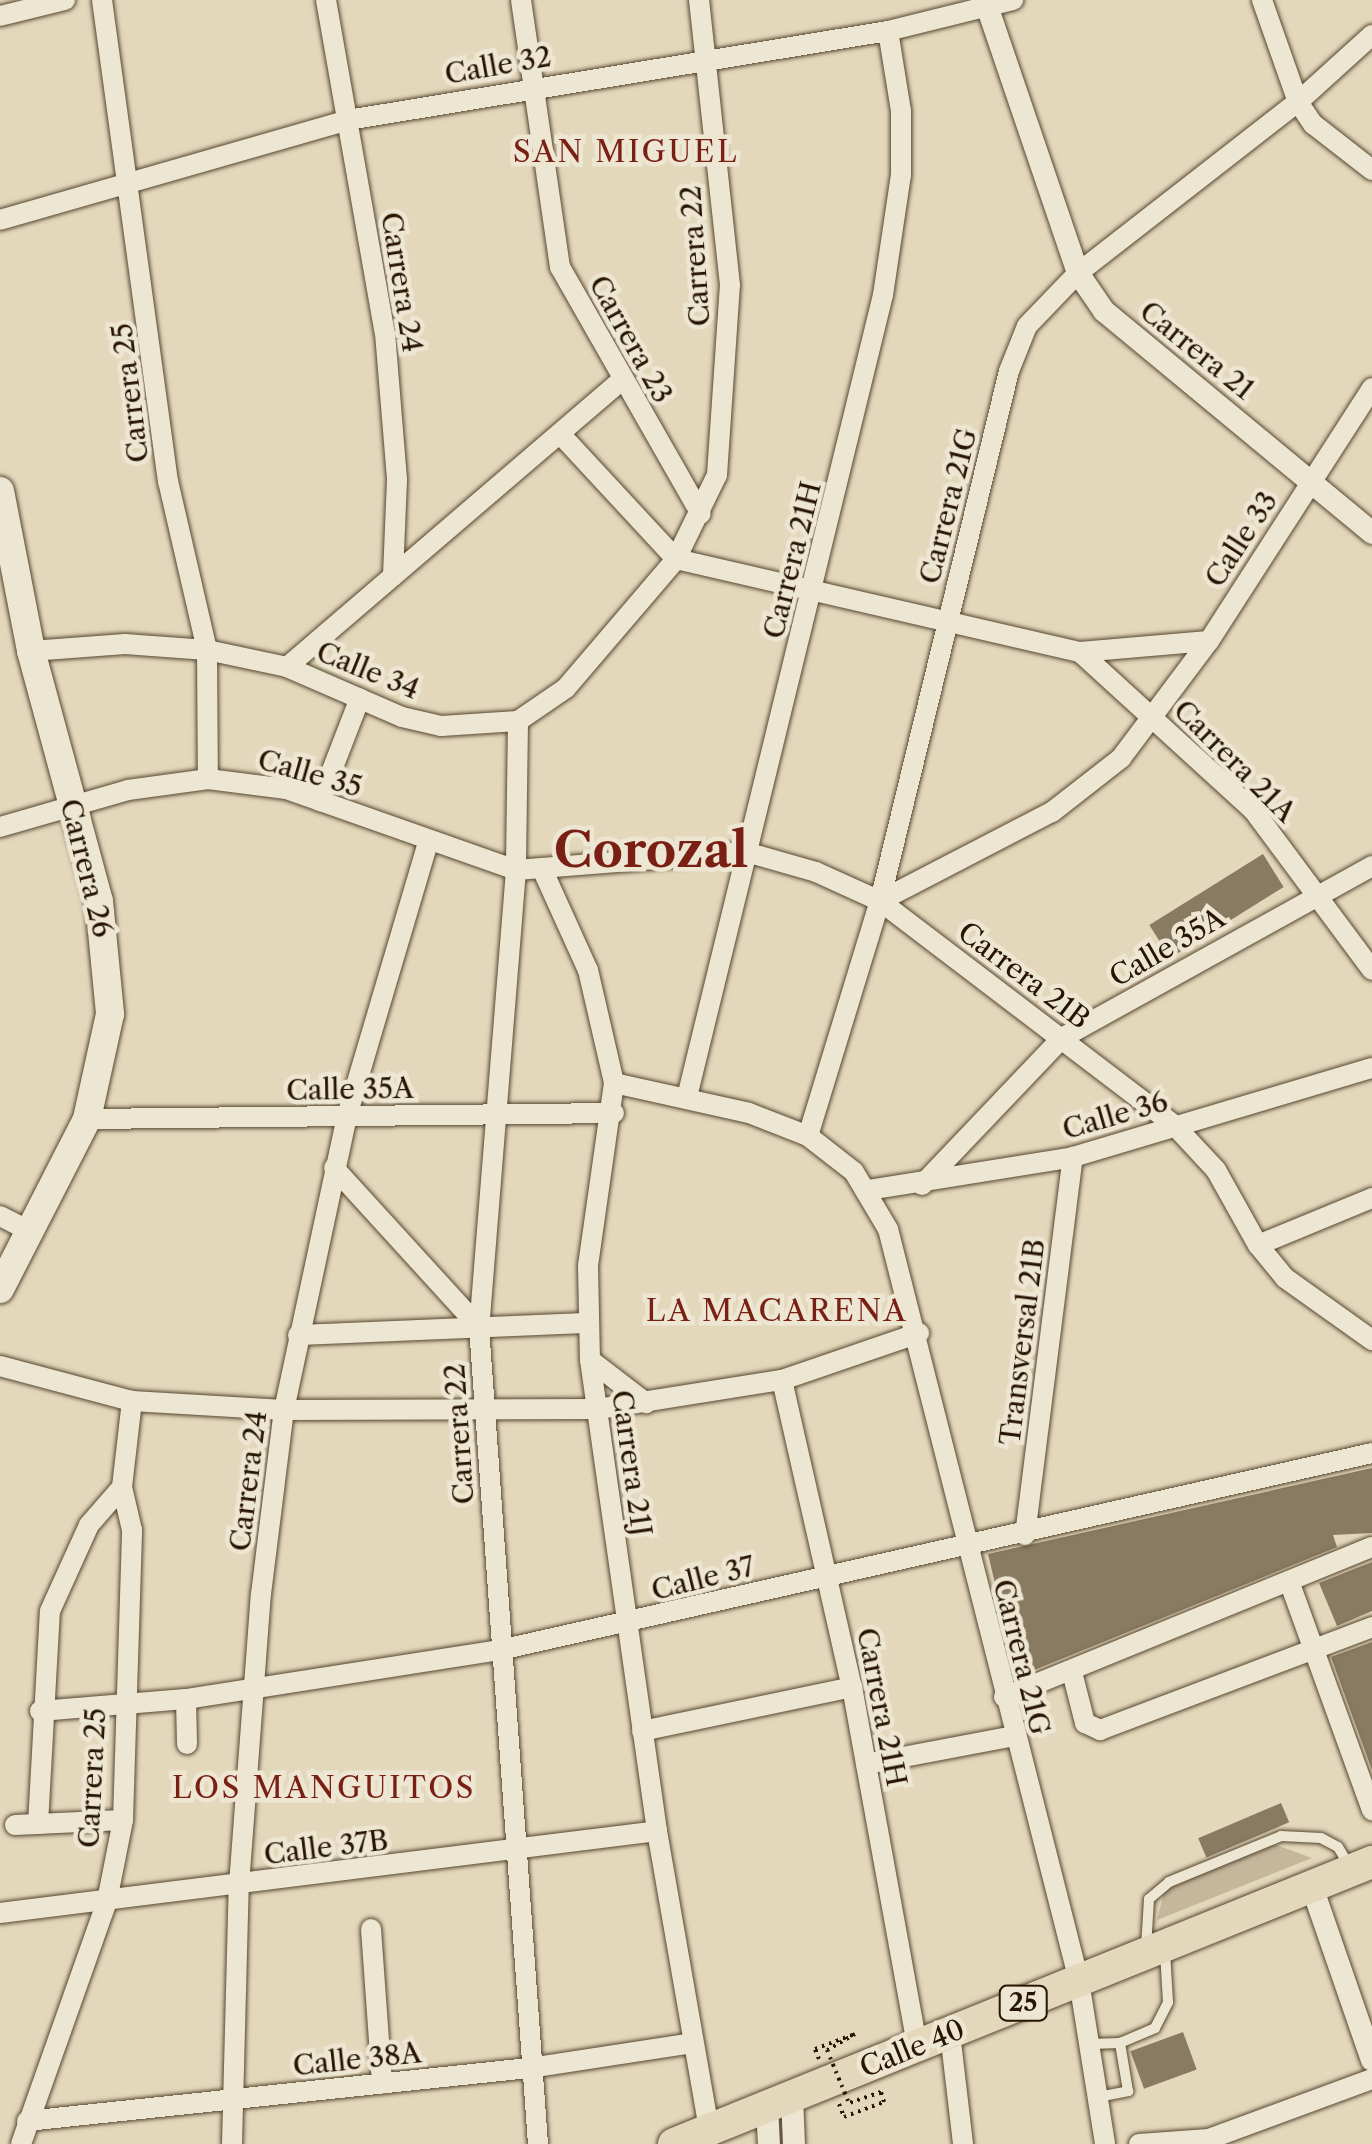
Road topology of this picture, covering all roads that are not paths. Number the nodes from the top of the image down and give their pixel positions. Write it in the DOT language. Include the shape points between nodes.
graph roads {
  1 [pos="65,0"];
  2 [pos="102,0"];
  3 [pos="326,0"];
  4 [pos="521,0"];
  5 [pos="699,0"];
  6 [pos="1013,0"];
  7 [pos="1262,0"];
  8 [pos="986,4"];
  9 [pos="0,16"];
  10 [pos="888,30"];
  11 [pos="1372,36"];
  12 [pos="704,60"];
  13 [pos="534,85"];
  14 [pos="1298,102"];
  15 [pos="348,120"];
  16 [pos="1372,170"];
  17 [pos="130,186"];
  18 [pos="0,220"];
  19 [pos="1078,272"];
  20 [pos="622,381"];
  21 [pos="1372,388"];
  22 [pos="563,437"];
  23 [pos="1314,481"];
  24 [pos="0,491"];
  25 [pos="701,514"];
  26 [pos="1372,533"];
  27 [pos="676,560"];
  28 [pos="393,576"];
  29 [pos="9,590"];
  30 [pos="814,591"];
  31 [pos="949,619"];
  32 [pos="1209,641"];
  33 [pos="207,650"];
  34 [pos="31,651"];
  35 [pos="1080,652"];
  36 [pos="287,667"];
  37 [pos="360,698"];
  38 [pos="1155,720"];
  39 [pos="518,721"];
  40 [pos="208,779"];
  41 [pos="320,801"];
  42 [pos="71,807"];
  43 [pos="0,827"];
  44 [pos="428,842"];
  45 [pos="746,852"];
  46 [pos="1372,866"];
  47 [pos="516,870"];
  48 [pos="543,871"];
  49 [pos="1319,892"];
  50 [pos="880,900"];
  51 [pos="1372,970"];
  52 [pos="1062,1038"];
  53 [pos="1372,1068"];
  54 [pos="614,1083"];
  55 [pos="687,1097"];
  56 [pos="614,1112"];
  57 [pos="492,1114"];
  58 [pos="348,1116"];
  59 [pos="87,1119"];
  60 [pos="1175,1126"];
  61 [pos="808,1136"];
  62 [pos="1073,1157"];
  63 [pos="334,1168"];
  64 [pos="922,1185"];
  65 [pos="868,1190"];
  66 [pos="1372,1198"];
  67 [pos="0,1216"];
  68 [pos="26,1230"];
  69 [pos="1258,1245"];
  70 [pos="0,1289"];
  71 [pos="587,1323"];
  72 [pos="479,1327"];
  73 [pos="918,1333"];
  74 [pos="298,1335"];
  75 [pos="1372,1340"];
  76 [pos="590,1360"];
  77 [pos="0,1366"];
  78 [pos="782,1380"];
  79 [pos="132,1400"];
  80 [pos="646,1403"];
  81 [pos="598,1409"];
  82 [pos="284,1410"];
  83 [pos="486,1412"];
  84 [pos="1372,1453"];
  85 [pos="122,1487"];
  86 [pos="1025,1534"];
  87 [pos="1372,1547"];
  88 [pos="966,1548"];
  89 [pos="827,1576"];
  90 [pos="1289,1580"];
  91 [pos="626,1626"];
  92 [pos="1372,1626"];
  93 [pos="1311,1646"];
  94 [pos="500,1650"];
  95 [pos="1072,1672"];
  96 [pos="852,1688"];
  97 [pos="254,1689"];
  98 [pos="1004,1696"];
  99 [pos="186,1699"];
  100 [pos="124,1706"];
  101 [pos="40,1710"];
  102 [pos="642,1731"];
  103 [pos="1014,1736"];
  104 [pos="187,1744"];
  105 [pos="866,1764"];
  106 [pos="1372,1810"];
  107 [pos="123,1820"];
  108 [pos="38,1824"];
  109 [pos="16,1825"];
  110 [pos="657,1831"];
  111 [pos="512,1853"];
  112 [pos="1362,1866"];
  113 [pos="239,1885"];
  114 [pos="1312,1887"];
  115 [pos="107,1901"];
  116 [pos="0,1913"];
  117 [pos="372,1929"];
  118 [pos="1155,1950"];
  119 [pos="1079,1981"];
  120 [pos="950,2033"];
  121 [pos="1120,2043"];
  122 [pos="692,2044"];
  123 [pos="1090,2044"];
  124 [pos="917,2046"];
  125 [pos="1372,2060"];
  126 [pos="529,2068"];
  127 [pos="1372,2079"];
  128 [pos="382,2084"];
  129 [pos="1098,2097"];
  130 [pos="231,2102"];
  131 [pos="779,2102"];
  132 [pos="27,2122"];
  133 [pos="710,2130"];
  134 [pos="1210,2142"];
  135 [pos="21,2144"];
  136 [pos="232,2144"];
  137 [pos="538,2144"];
  138 [pos="674,2144"];
  139 [pos="769,2144"];
  140 [pos="794,2144"];
  141 [pos="963,2144"];
  142 [pos="1105,2144"];
  143 [pos="1138,2144"];
  1 -- 9 [label="street"];
  2 -- 17 [label="street, Carrera 25"];
  3 -- 15 [label="street, Carrera 24"];
  4 -- 13 [label="street, Carrera 23"];
  5 -- 12 [label="street, Carrera 22"];
  6 -- 8 [label="street, Calle 32"];
  7 -- 14 [label="street"];
  8 -- 10 [label="street, Calle 32"];
  8 -- 19 [label="street, Carrera 21"];
  10 -- 12 [label="street, Calle 32"];
  10 -- 30 [label="street, Carrera 21H" via="901,111 899,190 883,295"];
  11 -- 14 [label="street, Carrera 21G"];
  12 -- 13 [label="street, Calle 32"];
  12 -- 25 [label="street, Carrera 22" via="730,285 717,475"];
  13 -- 15 [label="street, Calle 32"];
  13 -- 20 [label="street, Carrera 23" via="560,267"];
  14 -- 16 [label="street" via="1313,124"];
  14 -- 19 [label="street, Carrera 21G"];
  15 -- 17 [label="street, Calle 32"];
  15 -- 28 [label="street, Carrera 24" via="392,405"];
  17 -- 18 [label="street, Calle 32"];
  17 -- 33 [label="street, Carrera 25" via="168,481"];
  19 -- 23 [label="street, Carrera 21" via="1126,335"];
  19 -- 31 [label="street, Carrera 21G" via="1026,326 1009,371"];
  20 -- 22 [label="street"];
  20 -- 25 [label="street, Carrera 23"];
  21 -- 23 [label="street, Calle 33"];
  22 -- 27 [label="street"];
  22 -- 28 [label="street"];
  23 -- 26 [label="street, Carrera 21"];
  23 -- 32 [label="street, Calle 33"];
  24 -- 29 [label="main road, Carrera 26"];
  25 -- 27 [label="street, Carrera 22"];
  27 -- 30 [label="street, Carrera 21A"];
  27 -- 39 [label="street" via="566,688"];
  28 -- 36 [label="street"];
  29 -- 34 [label="main road, Carrera 26"];
  30 -- 31 [label="street, Carrera 21A"];
  30 -- 45 [label="street, Carrera 21H"];
  31 -- 35 [label="street, Carrera 21A"];
  31 -- 50 [label="street, Carrera 21G"];
  32 -- 35 [label="street, Carrera 21A"];
  32 -- 38 [label="street, Calle 33"];
  33 -- 34 [label="street, Calle 34" via="125,644"];
  33 -- 36 [label="street, Calle 34"];
  33 -- 40 [label="street, Carrera 25"];
  34 -- 42 [label="main road, Carrera 26"];
  35 -- 38 [label="street, Carrera 21A"];
  36 -- 37 [label="street, Calle 34"];
  37 -- 39 [label="street, Calle 34" via="441,726"];
  37 -- 41 [label="street"];
  38 -- 49 [label="street, Carrera 21A" via="1254,811"];
  38 -- 50 [label="street, Calle 33" via="1099,778 1052,812"];
  39 -- 47 [label="street, Carrera 22"];
  40 -- 41 [label="street, Calle 35" via="252,782"];
  40 -- 42 [label="street, Calle 35" via="128,790"];
  41 -- 44 [label="street, Calle 35"];
  42 -- 43 [label="street, Calle 35"];
  42 -- 59 [label="main road, Carrera 26" via="109,961 110,1014"];
  44 -- 47 [label="street, Calle 35"];
  44 -- 58 [label="street, Carrera 24"];
  45 -- 48 [label="street, Carrera 21B"];
  45 -- 50 [label="street, Carrera 21B"];
  45 -- 55 [label="street, Carrera 21H"];
  46 -- 49 [label="street, Calle 35A"];
  47 -- 48 [label="street, Calle 35"];
  47 -- 57 [label="street, Carrera 22"];
  48 -- 54 [label="street, Carrera 21J" via="588,970"];
  49 -- 51 [label="street, Carrera 21A"];
  49 -- 52 [label="street, Calle 35A"];
  50 -- 52 [label="street, Carrera 21B"];
  50 -- 61 [label="street, Carrera 21G"];
  52 -- 60 [label="street, Carrera 21B"];
  52 -- 64 [label="street, Calle 35A"];
  53 -- 60 [label="street, Calle 36"];
  54 -- 55 [label="street"];
  54 -- 56 [label="street, Carrera 21J"];
  55 -- 61 [label="street"];
  56 -- 57 [label="street, Calle 35A"];
  56 -- 71 [label="street, Carrera 21J" via="594,1212"];
  57 -- 58 [label="street, Calle 35A"];
  57 -- 72 [label="street, Carrera 22"];
  58 -- 59 [label="street, Calle 35A"];
  58 -- 63 [label="street, Carrera 24"];
  59 -- 68 [label="main road, Carrera 26"];
  60 -- 62 [label="street, Calle 36"];
  60 -- 69 [label="street, Carrera 21B" via="1216,1170"];
  61 -- 65 [label="street"];
  62 -- 64 [label="street, Calle 36"];
  62 -- 86 [label="street, Transversal 21B"];
  63 -- 72 [label="street"];
  63 -- 74 [label="street, Carrera 24"];
  64 -- 65 [label="street, Calle 36"];
  65 -- 73 [label="street, Carrera 21G" via="906,1278"];
  66 -- 69 [label="street"];
  67 -- 68 [label="street"];
  68 -- 70 [label="main road, Carrera 26"];
  69 -- 75 [label="street, Carrera 21B" via="1312,1302"];
  71 -- 72 [label="street"];
  71 -- 76 [label="street, Carrera 21J"];
  72 -- 74 [label="street"];
  72 -- 83 [label="street, Carrera 22"];
  73 -- 78 [label="street"];
  73 -- 88 [label="street, Carrera 21G"];
  74 -- 82 [label="street, Carrera 24"];
  76 -- 80 [label="street"];
  76 -- 81 [label="street, Carrera 21J"];
  77 -- 79 [label="street"];
  78 -- 80 [label="street"];
  78 -- 89 [label="street, Carrera 21H"];
  79 -- 82 [label="street"];
  79 -- 85 [label="street, Carrera 25"];
  80 -- 81 [label="street"];
  81 -- 83 [label="street"];
  81 -- 91 [label="street, Carrera 21J"];
  82 -- 83 [label="street"];
  82 -- 97 [label="street, Carrera 24"];
  83 -- 94 [label="street, Carrera 22"];
  84 -- 86 [label="street, Calle 37"];
  85 -- 100 [label="street, Carrera 25" via="132,1530"];
  85 -- 101 [label="street" via="89,1525 50,1611"];
  86 -- 88 [label="street, Calle 37"];
  87 -- 90 [label="street"];
  88 -- 89 [label="street, Calle 37"];
  88 -- 98 [label="street, Carrera 21G"];
  89 -- 91 [label="street, Calle 37"];
  89 -- 96 [label="street, Carrera 21H"];
  90 -- 93 [label="street"];
  90 -- 95 [label="street"];
  91 -- 94 [label="street, Calle 37"];
  91 -- 102 [label="street, Carrera 21J"];
  92 -- 93 [label="street"];
  93 -- 95 [label="street" via="1100,1730 1086,1724"];
  93 -- 106 [label="street"];
  94 -- 97 [label="street, Calle 37"];
  94 -- 111 [label="street, Carrera 22"];
  95 -- 98 [label="street"];
  96 -- 102 [label="street"];
  96 -- 105 [label="street, Carrera 21H"];
  97 -- 99 [label="street, Calle 37"];
  97 -- 113 [label="street, Carrera 24"];
  98 -- 103 [label="street, Carrera 21G"];
  99 -- 100 [label="street, Calle 37"];
  99 -- 104 [label="street"];
  100 -- 101 [label="street, Calle 37"];
  100 -- 107 [label="street, Carrera 25"];
  101 -- 108 [label="street"];
  102 -- 110 [label="street, Carrera 21J"];
  103 -- 105 [label="street"];
  103 -- 119 [label="street, Carrera 21G"];
  105 -- 124 [label="street, Carrera 21H"];
  107 -- 108 [label="street"];
  107 -- 115 [label="street, Carrera 25"];
  108 -- 109 [label="street"];
  110 -- 111 [label="street, Calle 37B"];
  110 -- 122 [label="street, Carrera 21J"];
  111 -- 113 [label="street, Calle 37B"];
  111 -- 126 [label="street, Carrera 22"];
  112 -- 114 [label="highway, Calle 40 / 25"];
  112 -- 118 [label="lane" via="1338,1847 1302,1835 1281,1836 1201,1868 1149,1900"];
  113 -- 115 [label="street, Calle 37B"];
  113 -- 130 [label="street, Carrera 24"];
  114 -- 118 [label="highway, Calle 40 / 25"];
  114 -- 125 [label="street"];
  115 -- 116 [label="street, Calle 37B"];
  115 -- 132 [label="street, Carrera 25"];
  117 -- 128 [label="street"];
  118 -- 119 [label="highway, Calle 40 / 25"];
  118 -- 121 [label="lane" via="1169,1985 1163,2017 1140,2038"];
  119 -- 120 [label="highway, Calle 40 / 25"];
  119 -- 123 [label="street, Carrera 21G"];
  120 -- 124 [label="highway, Calle 40 / 25"];
  120 -- 141 [label="street"];
  121 -- 123 [label="lane"];
  121 -- 129 [label="lane" via="1128,2091"];
  122 -- 126 [label="street, Calle 38A"];
  122 -- 133 [label="street, Carrera 21J"];
  123 -- 129 [label="street, Carrera 21G"];
  124 -- 131 [label="highway, Calle 40 / 25"];
  126 -- 128 [label="street, Calle 38A"];
  126 -- 137 [label="street, Carrera 22"];
  127 -- 134 [label="street"];
  128 -- 130 [label="street, Calle 38A"];
  129 -- 142 [label="street, Carrera 21G"];
  130 -- 132 [label="street, Calle 38A"];
  130 -- 136 [label="street, Carrera 24"];
  131 -- 133 [label="highway, Calle 40 / 25"];
  131 -- 139 [label="street"];
  131 -- 140 [label="street"];
  132 -- 135 [label="street, Carrera 25"];
  133 -- 138 [label="highway, Calle 40 / 25"];
  134 -- 143 [label="street"];
}
